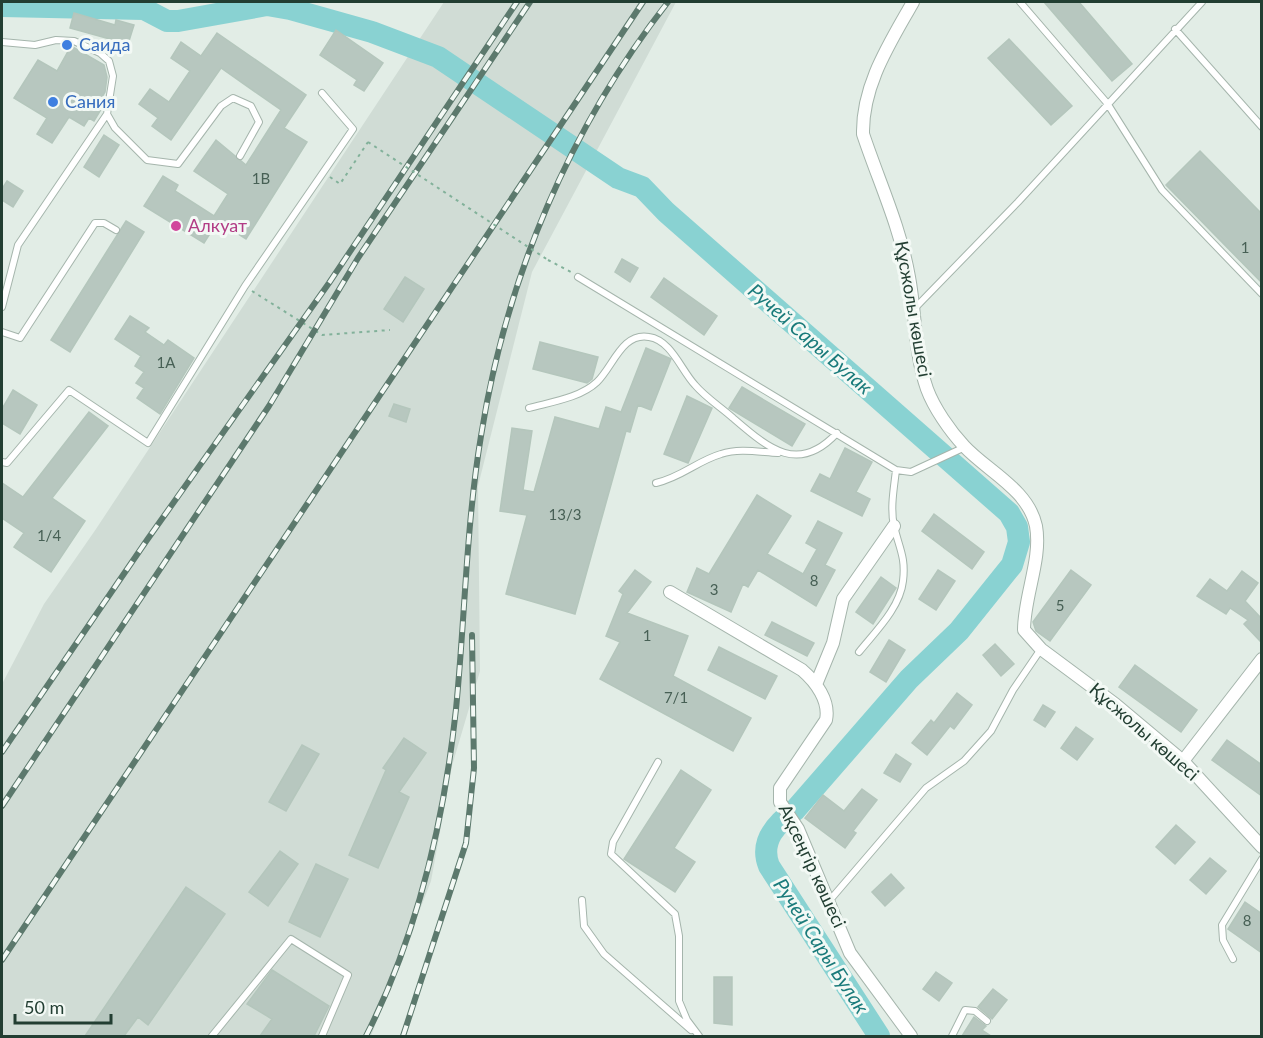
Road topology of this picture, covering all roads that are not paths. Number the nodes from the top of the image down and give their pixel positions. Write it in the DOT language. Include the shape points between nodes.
graph roads {
  1 [pos="913,2"];
  2 [pos="1020,2"];
  3 [pos="1202,2"];
  4 [pos="1175,30"];
  5 [pos="2,42"];
  6 [pos="322,93"];
  7 [pos="1107,103"];
  8 [pos="106,114"];
  9 [pos="1262,127"];
  10 [pos="240,156"];
  11 [pos="117,230"];
  12 [pos="578,277"];
  13 [pos="1262,294"];
  14 [pos="2,307"];
  15 [pos="914,309"];
  16 [pos="2,332"];
  17 [pos="529,408"];
  18 [pos="837,433"];
  19 [pos="965,447"];
  20 [pos="782,453"];
  21 [pos="2,462"];
  22 [pos="896,470"];
  23 [pos="656,483"];
  24 [pos="894,526"];
  25 [pos="670,592"];
  26 [pos="1041,649"];
  27 [pos="859,652"];
  28 [pos="1262,659"];
  29 [pos="817,682"];
  30 [pos="1183,761"];
  31 [pos="658,762"];
  32 [pos="1261,846"];
  33 [pos="1262,859"];
  34 [pos="582,900"];
  35 [pos="830,900"];
  36 [pos="1233,959"];
  37 [pos="987,1021"];
  38 [pos="212,1036"];
  39 [pos="322,1036"];
  40 [pos="699,1036"];
  41 [pos="910,1036"];
  42 [pos="952,1036"];
  1 -- 15 [label="street, Құсжолы көшесі" via="874,74 863,134 898,225"];
  2 -- 7 [label="lane"];
  3 -- 4 [label="lane"];
  4 -- 7 [label="lane"];
  4 -- 9 [label="lane"];
  5 -- 8 [label="lane" via="36,45 74,41 100,53 109,62 113,76"];
  6 -- 21 [label="lane" via="353,129 245,286 148,443 69,390 7,463"];
  7 -- 13 [label="lane" via="1162,190"];
  7 -- 15 [label="lane"];
  8 -- 10 [label="lane" via="147,160 178,164 221,106 233,98 251,106 259,122"];
  8 -- 14 [label="lane" via="18,245"];
  11 -- 16 [label="lane" via="95,223 20,338"];
  12 -- 18 [label="lane"];
  15 -- 19 [label="street, Құсжолы көшесі" via="917,352 928,391"];
  17 -- 20 [label="lane" via="584,392 598,382 628,341 649,337 659,340 695,386 748,432"];
  18 -- 20 [label="lane" via="811,453"];
  18 -- 22 [label="lane"];
  19 -- 22 [label="lane" via="911,472"];
  19 -- 26 [label="street, Құсжолы көшесі" via="1021,497 1036,526 1036,554 1024,607 1024,630"];
  20 -- 23 [label="lane" via="721,453 673,479"];
  22 -- 24 [label="lane"];
  24 -- 27 [label="lane" via="902,549 903,583 890,613"];
  24 -- 29 [label="street" via="843,599 833,644"];
  25 -- 29 [label="street"];
  26 -- 30 [label="street, Құсжолы көшесі"];
  26 -- 35 [label="lane" via="991,730 964,761 926,788"];
  28 -- 30 [label="street"];
  29 -- 35 [label="street, Ақсеңгір көшесі" via="826,710 825,720 780,789 780,802 798,829"];
  30 -- 32 [label="street, Құсжолы көшесі"];
  31 -- 40 [label="lane" via="613,842 611,854 675,914 679,1001"];
  33 -- 36 [label="lane" via="1222,925 1223,940"];
  34 -- 40 [label="lane" via="584,926 604,954"];
  35 -- 41 [label="street, Ақсеңгір көшесі" via="850,953"];
  37 -- 42 [label="lane" via="975,1011 965,1011"];
  38 -- 39 [label="lane" via="291,939 348,975"];
}
